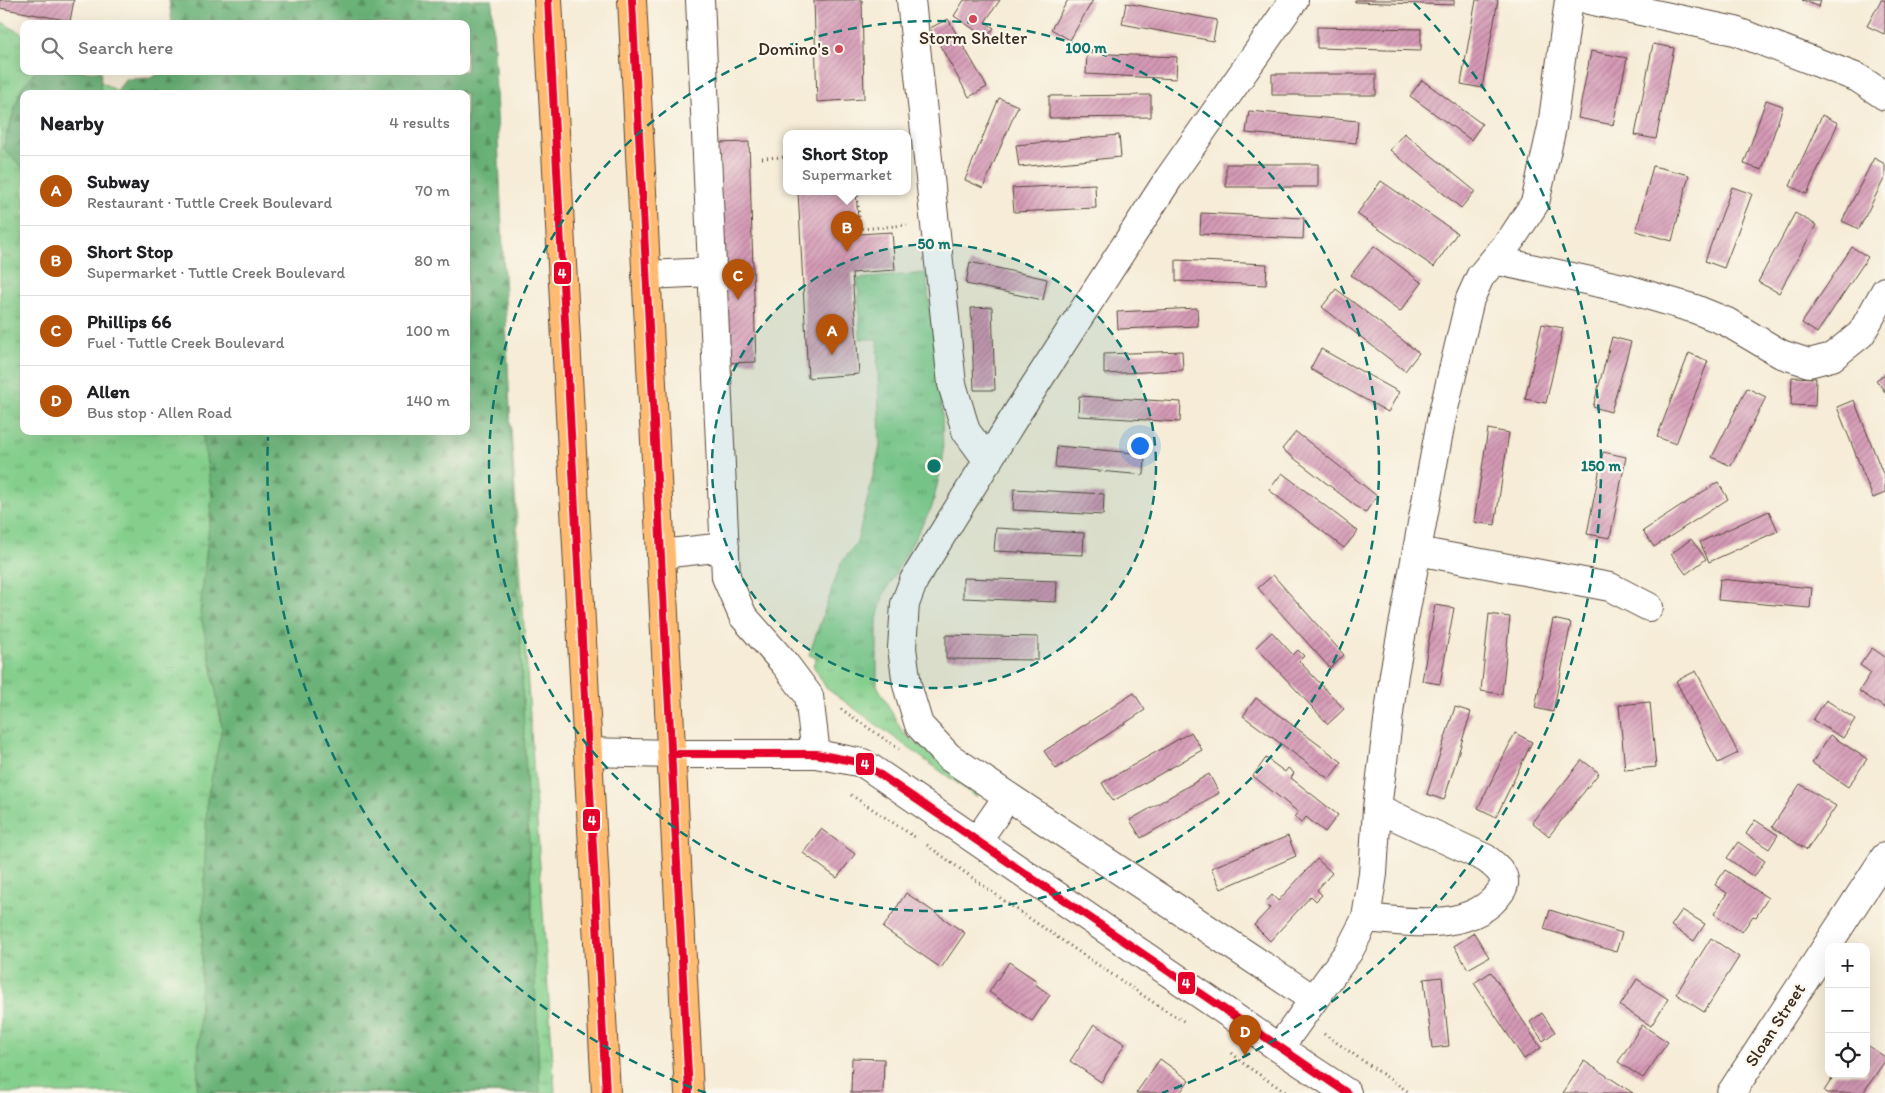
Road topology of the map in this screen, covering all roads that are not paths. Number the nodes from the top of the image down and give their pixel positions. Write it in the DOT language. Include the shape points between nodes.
graph roads {
  1 [pos="548,0"];
  2 [pos="632,0"];
  3 [pos="700,0"];
  4 [pos="911,0"];
  5 [pos="1294,0"];
  6 [pos="1569,0"];
  7 [pos="1588,0"];
  8 [pos="1885,96"];
  9 [pos="1494,260"];
  10 [pos="712,272"];
  11 [pos="646,276"];
  12 [pos="1885,292"];
  13 [pos="988,461"];
  14 [pos="725,547"];
  15 [pos="1417,551"];
  16 [pos="661,554"];
  17 [pos="1649,607"];
  18 [pos="588,752"];
  19 [pos="672,754"];
  20 [pos="816,754"];
  21 [pos="1008,796"];
  22 [pos="1377,808"];
  23 [pos="977,840"];
  24 [pos="1885,856"];
  25 [pos="1366,918"];
  26 [pos="1312,999"];
  27 [pos="1279,1048"];
  28 [pos="606,1093"];
  29 [pos="689,1093"];
  30 [pos="1347,1093"];
  31 [pos="1731,1093"];
  1 -- 18 [label="highway"];
  2 -- 11 [label="highway"];
  3 -- 10 [label="street"];
  4 -- 13 [label="street" via="952,384 966,431"];
  5 -- 13 [label="street" via="1169,178"];
  6 -- 9 [label="street" via="1552,127 1535,203"];
  7 -- 8 [label="street" via="1735,31 1858,78"];
  9 -- 12 [label="street" via="1627,289 1695,309 1727,322 1781,354 1809,363 1832,357 1861,334"];
  9 -- 15 [label="street" via="1480,277 1470,299 1441,421"];
  10 -- 11 [label="street"];
  10 -- 14 [label="street"];
  11 -- 16 [label="highway"];
  13 -- 21 [label="street" via="914,580 905,604 902,648 907,685 919,725 949,757"];
  14 -- 16 [label="street"];
  14 -- 20 [label="street" via="726,577 742,616 809,696"];
  15 -- 17 [label="street" via="1610,587"];
  15 -- 22 [label="street" via="1394,674"];
  16 -- 19 [label="highway"];
  18 -- 19 [label="street"];
  18 -- 28 [label="highway"];
  19 -- 20 [label="street"];
  19 -- 29 [label="highway"];
  20 -- 23 [label="street" via="863,763"];
  21 -- 23 [label="street"];
  21 -- 26 [label="street"];
  22 -- 25 [label="street" via="1373,874"];
  22 -- 25 [label="street" via="1485,858 1504,876 1502,889 1493,900 1469,917 1424,924"];
  23 -- 27 [label="street"];
  24 -- 31 [label="street, Sloan Street"];
  25 -- 26 [label="street" via="1349,951"];
  26 -- 27 [label="street"];
  27 -- 30 [label="street"];
}
